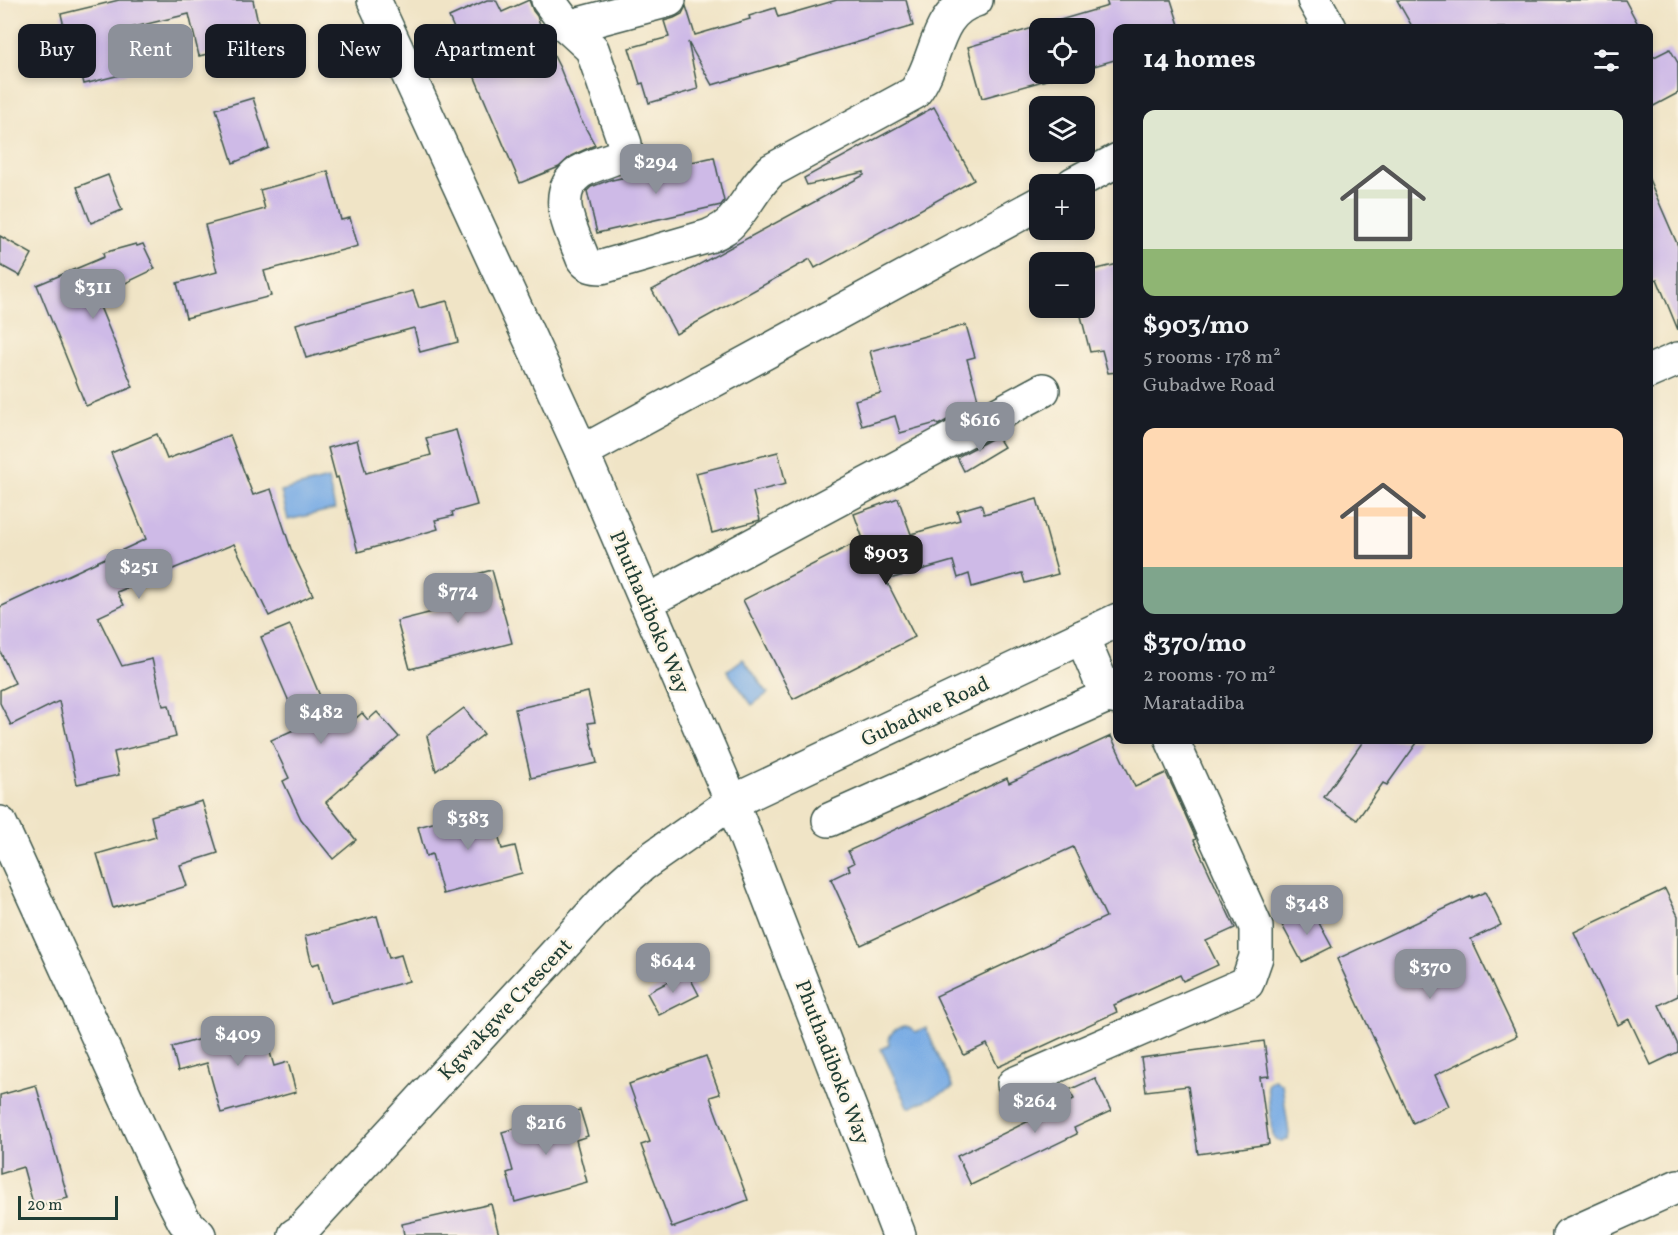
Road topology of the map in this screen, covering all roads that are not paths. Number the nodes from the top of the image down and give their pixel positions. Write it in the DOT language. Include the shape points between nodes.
graph roads {
  1 [pos="374,0"];
  2 [pos="548,0"];
  3 [pos="669,0"];
  4 [pos="976,0"];
  5 [pos="1314,0"];
  6 [pos="1328,24"];
  7 [pos="568,27"];
  8 [pos="1113,163"];
  9 [pos="1091,174"];
  10 [pos="1029,208"];
  11 [pos="1678,359"];
  12 [pos="1653,370"];
  13 [pos="1043,390"];
  14 [pos="582,452"];
  15 [pos="646,602"];
  16 [pos="1113,622"];
  17 [pos="1082,637"];
  18 [pos="1112,697"];
  19 [pos="1174,744"];
  20 [pos="732,801"];
  21 [pos="829,820"];
  22 [pos="0,823"];
  23 [pos="1014,1084"];
  24 [pos="1678,1186"];
  25 [pos="199,1235"];
  26 [pos="295,1235"];
  27 [pos="899,1235"];
  28 [pos="1569,1235"];
  1 -- 14 [label="street, Phuthadiboko Way"];
  2 -- 7 [label="street"];
  3 -- 7 [label="street"];
  4 -- 7 [label="street" via="954,12 943,25 922,83 914,93 772,170 722,230 596,267 583,259 564,210 566,190 581,172 620,156 626,148 592,49"];
  5 -- 6 [label="street"];
  8 -- 9 [label="street"];
  10 -- 14 [label="street"];
  11 -- 12 [label="street"];
  13 -- 15 [label="street"];
  14 -- 15 [label="street, Phuthadiboko Way"];
  15 -- 20 [label="street, Phuthadiboko Way"];
  16 -- 17 [label="street, Gubadwe Road"];
  17 -- 18 [label="street"];
  17 -- 20 [label="street, Gubadwe Road"];
  18 -- 21 [label="street"];
  19 -- 23 [label="street" via="1256,927 1256,957 1247,983"];
  20 -- 26 [label="street, Kgwakgwe Crescent" via="642,865 614,890"];
  20 -- 27 [label="street, Phuthadiboko Way"];
  22 -- 25 [label="street" via="169,1192 184,1221"];
  24 -- 28 [label="street"];
}
